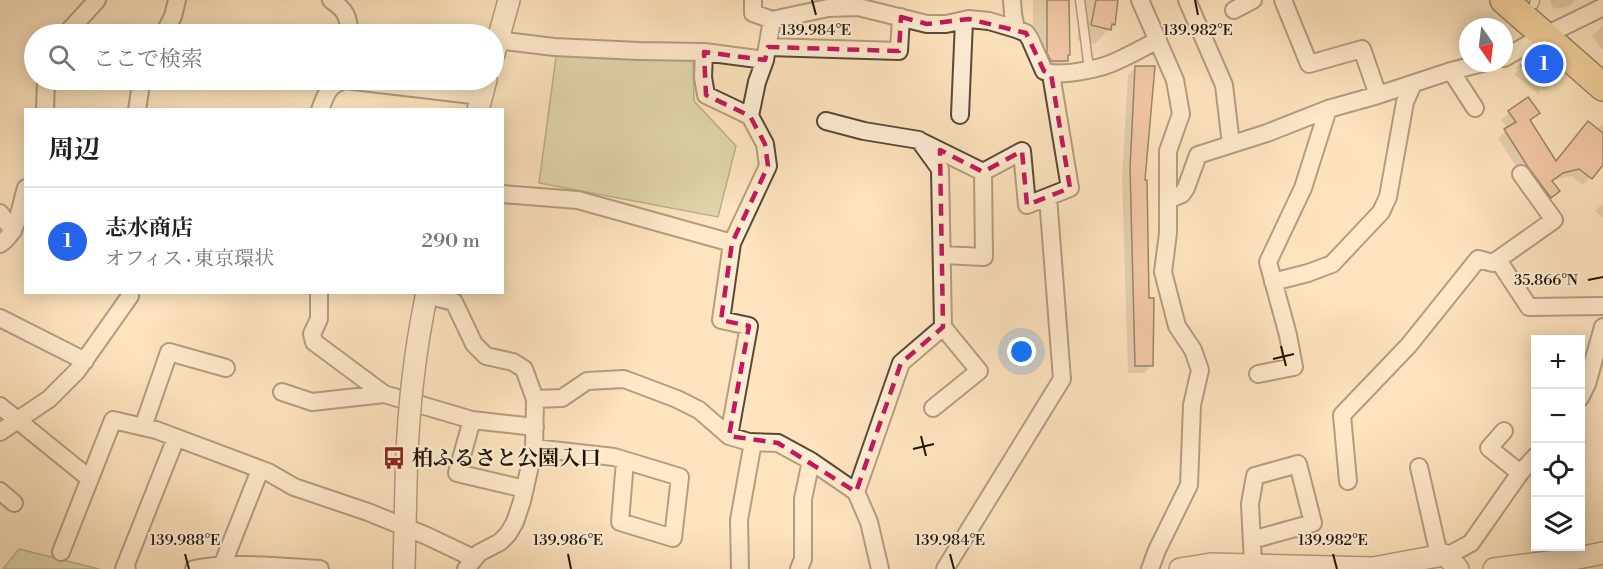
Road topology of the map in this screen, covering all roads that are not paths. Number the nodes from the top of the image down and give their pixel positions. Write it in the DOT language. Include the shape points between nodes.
graph roads {
  1 [pos="97,0"];
  2 [pos="177,0"];
  3 [pos="331,0"];
  4 [pos="509,0"];
  5 [pos="753,0"];
  6 [pos="1012,0"];
  7 [pos="1080,0"];
  8 [pos="1140,0"];
  9 [pos="1187,0"];
  10 [pos="1253,0"];
  11 [pos="1283,0"];
  12 [pos="1504,0"];
  13 [pos="1533,1"];
  14 [pos="1603,7"];
  15 [pos="1234,10"];
  16 [pos="901,16"];
  17 [pos="772,20"];
  18 [pos="964,21"];
  19 [pos="75,24"];
  20 [pos="169,24"];
  21 [pos="349,24"];
  22 [pos="502,24"];
  23 [pos="1016,29"];
  24 [pos="1553,32"];
  25 [pos="1158,40"];
  26 [pos="504,49"];
  27 [pos="704,52"];
  28 [pos="766,53"];
  29 [pos="1513,53"];
  30 [pos="1603,65"];
  31 [pos="1089,69"];
  32 [pos="1459,69"];
  33 [pos="1451,71"];
  34 [pos="1051,74"];
  35 [pos="1413,84"];
  36 [pos="1603,87"];
  37 [pos="46,90"];
  38 [pos="140,90"];
  39 [pos="329,90"];
  40 [pos="442,90"];
  41 [pos="482,95"];
  42 [pos="1378,95"];
  43 [pos="45,108"];
  44 [pos="137,108"];
  45 [pos="321,108"];
  46 [pos="1475,108"];
  47 [pos="1328,109"];
  48 [pos="960,115"];
  49 [pos="750,116"];
  50 [pos="826,121"];
  51 [pos="919,140"];
  52 [pos="1231,144"];
  53 [pos="983,172"];
  54 [pos="1521,174"];
  55 [pos="504,194"];
  56 [pos="24,195"];
  57 [pos="1048,197"];
  58 [pos="1168,200"];
  59 [pos="0,213"];
  60 [pos="13,231"];
  61 [pos="732,243"];
  62 [pos="0,244"];
  63 [pos="942,255"];
  64 [pos="1498,260"];
  65 [pos="1273,282"];
  66 [pos="130,294"];
  67 [pos="319,294"];
  68 [pos="427,294"];
  69 [pos="1603,306"];
  70 [pos="0,318"];
  71 [pos="943,327"];
  72 [pos="1603,327"];
  73 [pos="85,361"];
  74 [pos="226,368"];
  75 [pos="1258,374"];
  76 [pos="1585,389"];
  77 [pos="282,392"];
  78 [pos="384,394"];
  79 [pos="535,399"];
  80 [pos="0,406"];
  81 [pos="933,408"];
  82 [pos="17,420"];
  83 [pos="472,420"];
  84 [pos="143,427"];
  85 [pos="535,427"];
  86 [pos="1504,431"];
  87 [pos="0,432"];
  88 [pos="729,436"];
  89 [pos="176,438"];
  90 [pos="753,442"];
  91 [pos="534,448"];
  92 [pos="625,461"];
  93 [pos="811,461"];
  94 [pos="1531,461"];
  95 [pos="1419,467"];
  96 [pos="260,470"];
  97 [pos="1520,473"];
  98 [pos="90,479"];
  99 [pos="1348,481"];
  100 [pos="525,489"];
  101 [pos="0,492"];
  102 [pos="856,492"];
  103 [pos="14,503"];
  104 [pos="404,527"];
  105 [pos="1252,540"];
  106 [pos="60,552"];
  107 [pos="1603,553"];
  108 [pos="1448,560"];
  109 [pos="470,564"];
  110 [pos="1253,564"];
  111 [pos="222,566"];
  112 [pos="127,569"];
  113 [pos="195,569"];
  114 [pos="320,569"];
  115 [pos="404,569"];
  116 [pos="740,569"];
  117 [pos="799,569"];
  118 [pos="880,569"];
  119 [pos="945,569"];
  120 [pos="1150,569"];
  121 [pos="1179,569"];
  122 [pos="1494,569"];
  1 -- 19 [label="street"];
  2 -- 20 [label="street"];
  3 -- 21 [label="street" via="348,15"];
  4 -- 22 [label="street"];
  5 -- 17 [label="street" via="753,13"];
  6 -- 23 [label="street"];
  7 -- 31 [label="lane"];
  8 -- 25 [label="street"];
  9 -- 52 [label="street" via="1224,85"];
  10 -- 15 [label="street"];
  11 -- 42 [label="street" via="1310,63 1362,49"];
  12 -- 24 [label="highway"];
  13 -- 24 [label="highway"];
  14 -- 24 [label="street"];
  16 -- 17 [label="street" via="858,7 828,8"];
  16 -- 18 [label="street" via="927,24"];
  16 -- 28 [label="street" via="899,51"];
  17 -- 28 [label="street"];
  18 -- 23 [label="street" via="989,21"];
  18 -- 48 [label="street"];
  23 -- 34 [label="street" via="1026,33 1044,71"];
  24 -- 29 [label="street"];
  24 -- 30 [label="highway"];
  24 -- 36 [label="highway"];
  25 -- 31 [label="street" via="1117,62"];
  25 -- 58 [label="street" via="1175,80 1181,114 1168,151"];
  26 -- 27 [label="street"];
  27 -- 28 [label="street"];
  27 -- 49 [label="street" via="706,95"];
  28 -- 49 [label="street"];
  31 -- 34 [label="street"];
  32 -- 33 [label="street"];
  33 -- 35 [label="street"];
  33 -- 46 [label="street"];
  34 -- 57 [label="street" via="1070,188"];
  35 -- 42 [label="street"];
  35 -- 65 [label="street" via="1404,102 1388,197 1381,212 1332,264"];
  37 -- 43 [label="street"];
  38 -- 44 [label="street"];
  39 -- 45 [label="street"];
  40 -- 41 [label="street"];
  42 -- 47 [label="street"];
  47 -- 52 [label="street"];
  47 -- 65 [label="street" via="1303,188 1268,262"];
  49 -- 61 [label="street" via="765,144 768,166"];
  50 -- 51 [label="street"];
  51 -- 53 [label="street"];
  51 -- 63 [label="street" via="940,169"];
  52 -- 58 [label="street" via="1198,155 1186,189"];
  53 -- 57 [label="street" via="1022,151 1027,205"];
  53 -- 63 [label="street" via="984,257"];
  54 -- 64 [label="street" via="1554,220"];
  55 -- 61 [label="street" via="578,200"];
  56 -- 60 [label="street"];
  57 -- 119 [label="street" via="1062,380"];
  58 -- 120 [label="street" via="1163,272 1177,326 1193,350 1200,370 1192,405 1189,486"];
  59 -- 60 [label="street"];
  60 -- 62 [label="street"];
  61 -- 88 [label="street" via="722,320 749,326"];
  63 -- 71 [label="street"];
  64 -- 69 [label="street" via="1529,307"];
  64 -- 99 [label="street" via="1493,263 1478,259 1409,345 1342,415"];
  65 -- 75 [label="street" via="1294,367"];
  66 -- 73 [label="street"];
  67 -- 78 [label="street" via="320,319 312,334 314,342"];
  68 -- 79 [label="street" via="454,302 474,344 486,356 525,369"];
  68 -- 104 [label="street, bridge" via="412,388"];
  70 -- 73 [label="street"];
  71 -- 81 [label="street" via="979,372"];
  71 -- 102 [label="street" via="901,363"];
  72 -- 76 [label="street"];
  73 -- 82 [label="street" via="49,399"];
  74 -- 84 [label="street" via="169,352"];
  77 -- 78 [label="street" via="312,402"];
  78 -- 83 [label="street"];
  79 -- 85 [label="street"];
  79 -- 88 [label="street" via="562,398 587,381 624,378 699,410"];
  80 -- 82 [label="street"];
  82 -- 87 [label="street"];
  82 -- 98 [label="street"];
  83 -- 85 [label="street"];
  83 -- 100 [label="street" via="458,473"];
  84 -- 89 [label="street"];
  84 -- 98 [label="street" via="113,420"];
  85 -- 91 [label="street"];
  86 -- 97 [label="street" via="1488,448"];
  88 -- 90 [label="street"];
  89 -- 96 [label="street"];
  89 -- 112 [label="street"];
  90 -- 93 [label="street" via="778,443"];
  90 -- 116 [label="street" via="739,520"];
  91 -- 92 [label="street"];
  91 -- 100 [label="street"];
  92 -- 92 [label="street" via="680,477 673,537 620,522"];
  93 -- 102 [label="street"];
  93 -- 117 [label="street" via="803,499 803,559"];
  94 -- 97 [label="street"];
  95 -- 108 [label="street"];
  96 -- 104 [label="street" via="294,487"];
  96 -- 111 [label="street"];
  97 -- 108 [label="street" via="1471,543"];
  98 -- 106 [label="street"];
  100 -- 109 [label="street" via="508,534 479,553"];
  101 -- 103 [label="street"];
  102 -- 118 [label="street" via="869,522"];
  104 -- 109 [label="street" via="427,536"];
  104 -- 115 [label="street"];
  105 -- 105 [label="street" via="1250,504 1255,476 1298,464 1313,523"];
  105 -- 110 [label="street"];
  107 -- 122 [label="street"];
  108 -- 110 [label="street" via="1373,568"];
  110 -- 121 [label="street"];
  111 -- 113 [label="street"];
  111 -- 114 [label="street"];
}
